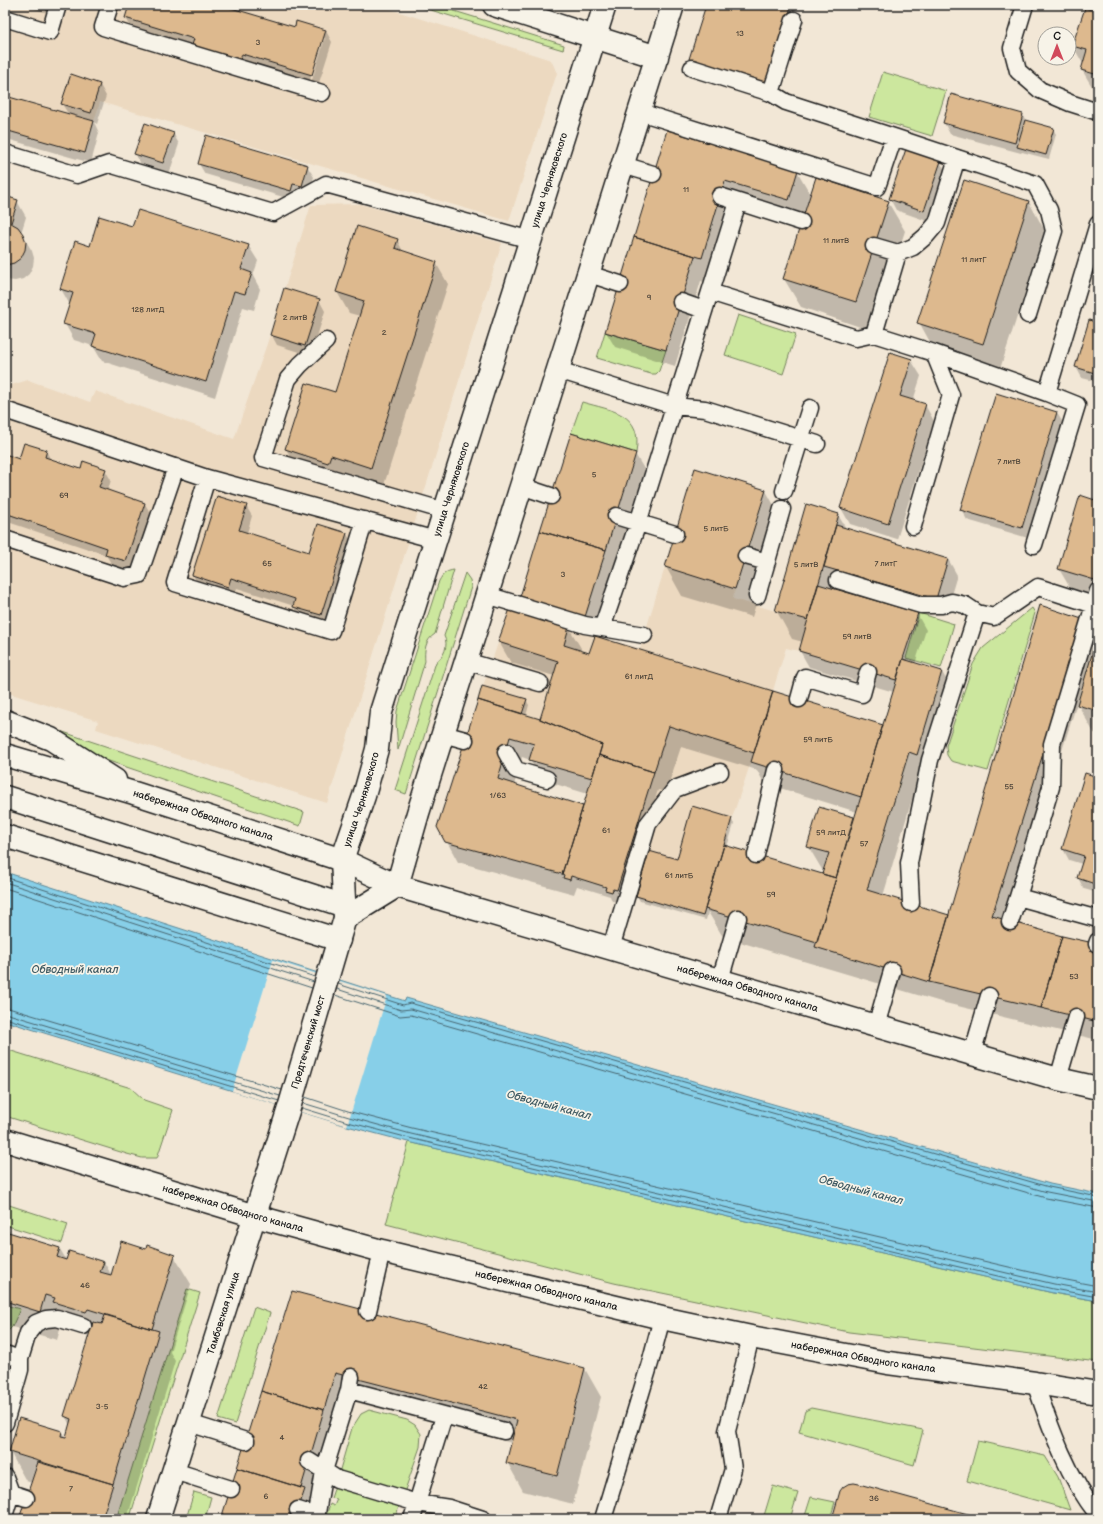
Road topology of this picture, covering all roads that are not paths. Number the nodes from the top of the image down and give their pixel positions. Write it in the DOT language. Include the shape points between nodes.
graph roads {
  1 [pos="58,5"];
  2 [pos="110,5"];
  3 [pos="494,5"];
  4 [pos="605,5"];
  5 [pos="674,5"];
  6 [pos="1024,5"];
  7 [pos="5,18"];
  8 [pos="794,20"];
  9 [pos="595,37"];
  10 [pos="657,57"];
  11 [pos="692,68"];
  12 [pos="322,93"];
  13 [pos="771,93"];
  14 [pos="640,112"];
  15 [pos="1098,112"];
  16 [pos="894,137"];
  17 [pos="5,154"];
  18 [pos="957,158"];
  19 [pos="623,165"];
  20 [pos="653,174"];
  21 [pos="720,196"];
  22 [pos="738,202"];
  23 [pos="801,222"];
  24 [pos="1098,224"];
  25 [pos="531,240"];
  26 [pos="874,246"];
  27 [pos="898,253"];
  28 [pos="589,274"];
  29 [pos="620,284"];
  30 [pos="710,292"];
  31 [pos="681,302"];
  32 [pos="704,310"];
  33 [pos="1028,315"];
  34 [pos="874,334"];
  35 [pos="326,341"];
  36 [pos="934,353"];
  37 [pos="558,370"];
  38 [pos="1047,393"];
  39 [pos="674,406"];
  40 [pos="810,408"];
  41 [pos="5,410"];
  42 [pos="800,439"];
  43 [pos="817,444"];
  44 [pos="176,467"];
  45 [pos="207,478"];
  46 [pos="521,486"];
  47 [pos="784,491"];
  48 [pos="551,496"];
  49 [pos="782,509"];
  50 [pos="445,512"];
  51 [pos="616,516"];
  52 [pos="365,520"];
  53 [pos="638,523"];
  54 [pos="913,526"];
  55 [pos="675,534"];
  56 [pos="5,539"];
  57 [pos="436,540"];
  58 [pos="1034,545"];
  59 [pos="746,556"];
  60 [pos="767,562"];
  61 [pos="838,580"];
  62 [pos="487,595"];
  63 [pos="757,596"];
  64 [pos="1096,598"];
  65 [pos="977,613"];
  66 [pos="602,628"];
  67 [pos="644,635"];
  68 [pos="466,661"];
  69 [pos="868,672"];
  70 [pos="540,683"];
  71 [pos="799,698"];
  72 [pos="5,721"];
  73 [pos="443,734"];
  74 [pos="465,740"];
  75 [pos="506,752"];
  76 [pos="5,756"];
  77 [pos="776,770"];
  78 [pos="720,772"];
  79 [pos="547,779"];
  80 [pos="134,793"];
  81 [pos="5,797"];
  82 [pos="5,836"];
  83 [pos="756,855"];
  84 [pos="342,860"];
  85 [pos="397,886"];
  86 [pos="1018,897"];
  87 [pos="911,903"];
  88 [pos="345,912"];
  89 [pos="738,918"];
  90 [pos="1098,919"];
  91 [pos="1010,922"];
  92 [pos="339,940"];
  93 [pos="611,948"];
  94 [pos="892,971"];
  95 [pos="328,977"];
  96 [pos="720,980"];
  97 [pos="989,996"];
  98 [pos="1076,1017"];
  99 [pos="876,1026"];
  100 [pos="972,1054"];
  101 [pos="1058,1079"];
  102 [pos="1098,1088"];
  103 [pos="288,1108"];
  104 [pos="5,1140"];
  105 [pos="255,1216"];
  106 [pos="382,1252"];
  107 [pos="368,1311"];
  108 [pos="662,1318"];
  109 [pos="83,1326"];
  110 [pos="751,1337"];
  111 [pos="12,1356"];
  112 [pos="1035,1383"];
  113 [pos="1098,1393"];
  114 [pos="444,1416"];
  115 [pos="5,1423"];
  116 [pos="189,1423"];
  117 [pos="504,1431"];
  118 [pos="246,1441"];
  119 [pos="309,1461"];
  120 [pos="174,1471"];
  121 [pos="324,1471"];
  122 [pos="5,1477"];
  123 [pos="231,1490"];
  124 [pos="11,1493"];
  125 [pos="26,1498"];
  126 [pos="417,1503"];
  127 [pos="298,1510"];
  128 [pos="5,1513"];
  129 [pos="1098,1515"];
  130 [pos="316,1517"];
  131 [pos="158,1519"];
  132 [pos="412,1519"];
  133 [pos="483,1519"];
  134 [pos="603,1519"];
  135 [pos="718,1519"];
  1 -- 7 [label="lane" via="50,32"];
  2 -- 12 [label="lane" via="103,27"];
  3 -- 9 [label="main road"];
  4 -- 9 [label="main road, улица Черняховского"];
  5 -- 10 [label="main road"];
  6 -- 15 [label="lane" via="1012,48 1018,71 1040,90"];
  8 -- 13 [label="lane"];
  9 -- 10 [label="main road"];
  9 -- 25 [label="main road, улица Черняховского"];
  10 -- 14 [label="main road"];
  11 -- 13 [label="lane"];
  13 -- 16 [label="lane" via="786,102"];
  14 -- 16 [label="lane" via="877,187"];
  14 -- 19 [label="main road"];
  16 -- 18 [label="lane"];
  17 -- 25 [label="lane" via="76,175 109,164 273,213 326,184"];
  18 -- 27 [label="lane" via="937,224 913,247"];
  18 -- 33 [label="lane" via="1035,184 1049,210 1054,231"];
  19 -- 20 [label="lane"];
  19 -- 28 [label="main road"];
  21 -- 22 [label="lane"];
  22 -- 23 [label="lane"];
  22 -- 30 [label="lane"];
  24 -- 38 [label="lane"];
  25 -- 50 [label="main road, улица Черняховского"];
  26 -- 27 [label="lane"];
  27 -- 34 [label="lane"];
  28 -- 29 [label="lane"];
  28 -- 37 [label="main road"];
  30 -- 32 [label="lane"];
  30 -- 34 [label="lane" via="856,338"];
  31 -- 32 [label="lane"];
  32 -- 39 [label="lane"];
  34 -- 36 [label="lane"];
  35 -- 50 [label="lane" via="288,379 263,458"];
  36 -- 38 [label="lane"];
  36 -- 54 [label="lane" via="951,395"];
  37 -- 39 [label="lane"];
  37 -- 46 [label="main road"];
  38 -- 58 [label="lane" via="1077,405"];
  39 -- 42 [label="lane" via="705,409"];
  39 -- 53 [label="lane"];
  40 -- 42 [label="lane"];
  41 -- 44 [label="lane"];
  42 -- 43 [label="lane"];
  42 -- 47 [label="lane"];
  44 -- 45 [label="lane"];
  44 -- 56 [label="lane" via="139,575 124,578"];
  45 -- 52 [label="lane"];
  45 -- 52 [label="lane" via="175,583 331,631"];
  46 -- 48 [label="lane"];
  46 -- 62 [label="main road"];
  49 -- 60 [label="lane"];
  50 -- 57 [label="main road, улица Черняховского"];
  51 -- 53 [label="lane"];
  52 -- 57 [label="lane"];
  53 -- 55 [label="lane"];
  53 -- 66 [label="lane"];
  57 -- 84 [label="main road, улица Черняховского" via="382,712 377,750"];
  59 -- 60 [label="lane"];
  60 -- 63 [label="lane"];
  61 -- 65 [label="lane" via="889,600 921,605 952,602 964,605"];
  62 -- 66 [label="lane" via="584,625"];
  62 -- 68 [label="main road"];
  64 -- 65 [label="lane" via="1038,588 994,617"];
  64 -- 86 [label="lane" via="1052,744 1051,788"];
  65 -- 87 [label="lane" via="930,760 909,863"];
  66 -- 67 [label="lane"];
  68 -- 70 [label="lane"];
  68 -- 73 [label="main road"];
  69 -- 71 [label="lane" via="862,694 805,677"];
  72 -- 80 [label="main road" via="51,739"];
  73 -- 74 [label="lane"];
  73 -- 85 [label="main road"];
  75 -- 79 [label="lane" via="516,770"];
  76 -- 80 [label="main road, набережная Обводного канала"];
  77 -- 83 [label="lane"];
  78 -- 93 [label="lane" via="675,789 648,824"];
  80 -- 84 [label="main road, набережная Обводного канала"];
  81 -- 88 [label="main road"];
  82 -- 92 [label="main road"];
  84 -- 85 [label="main road, набережная Обводного канала"];
  84 -- 88 [label="main road, улица Черняховского"];
  85 -- 88 [label="main road"];
  85 -- 93 [label="main road, набережная Обводного канала"];
  86 -- 90 [label="lane"];
  86 -- 91 [label="lane"];
  88 -- 92 [label="main road, улица Черняховского"];
  89 -- 96 [label="lane"];
  92 -- 95 [label="main road, улица Черняховского"];
  93 -- 96 [label="main road, набережная Обводного канала"];
  94 -- 99 [label="lane"];
  95 -- 103 [label="main road, Предтеченский мост"];
  96 -- 99 [label="main road, набережная Обводного канала"];
  97 -- 100 [label="lane"];
  98 -- 101 [label="lane"];
  99 -- 100 [label="main road, набережная Обводного канала"];
  100 -- 101 [label="main road, набережная Обводного канала"];
  101 -- 102 [label="main road, набережная Обводного канала"];
  103 -- 105 [label="main road, Тамбовская улица"];
  104 -- 105 [label="main road, набережная Обводного канала"];
  105 -- 106 [label="main road, набережная Обводного канала"];
  105 -- 116 [label="main road, Тамбовская улица"];
  106 -- 107 [label="lane"];
  106 -- 108 [label="main road, набережная Обводного канала"];
  108 -- 110 [label="main road, набережная Обводного канала"];
  108 -- 134 [label="lane"];
  109 -- 111 [label="lane" via="57,1318 36,1323"];
  110 -- 112 [label="main road, набережная Обводного канала" via="888,1363"];
  110 -- 135 [label="lane" via="727,1431 733,1469"];
  111 -- 115 [label="lane" via="20,1370"];
  112 -- 113 [label="main road, набережная Обводного канала"];
  112 -- 129 [label="lane" via="1056,1441 1087,1500"];
  114 -- 117 [label="lane"];
  114 -- 121 [label="lane" via="350,1384"];
  114 -- 126 [label="lane"];
  116 -- 118 [label="lane"];
  116 -- 120 [label="main road, Тамбовская улица"];
  119 -- 121 [label="lane"];
  120 -- 123 [label="lane"];
  120 -- 131 [label="main road, Тамбовская улица"];
  121 -- 126 [label="lane" via="337,1479"];
  121 -- 130 [label="lane"];
  122 -- 124 [label="lane"];
  124 -- 125 [label="lane"];
  124 -- 128 [label="lane"];
  126 -- 132 [label="lane"];
  126 -- 133 [label="lane" via="449,1508"];
  127 -- 130 [label="lane"];
}
